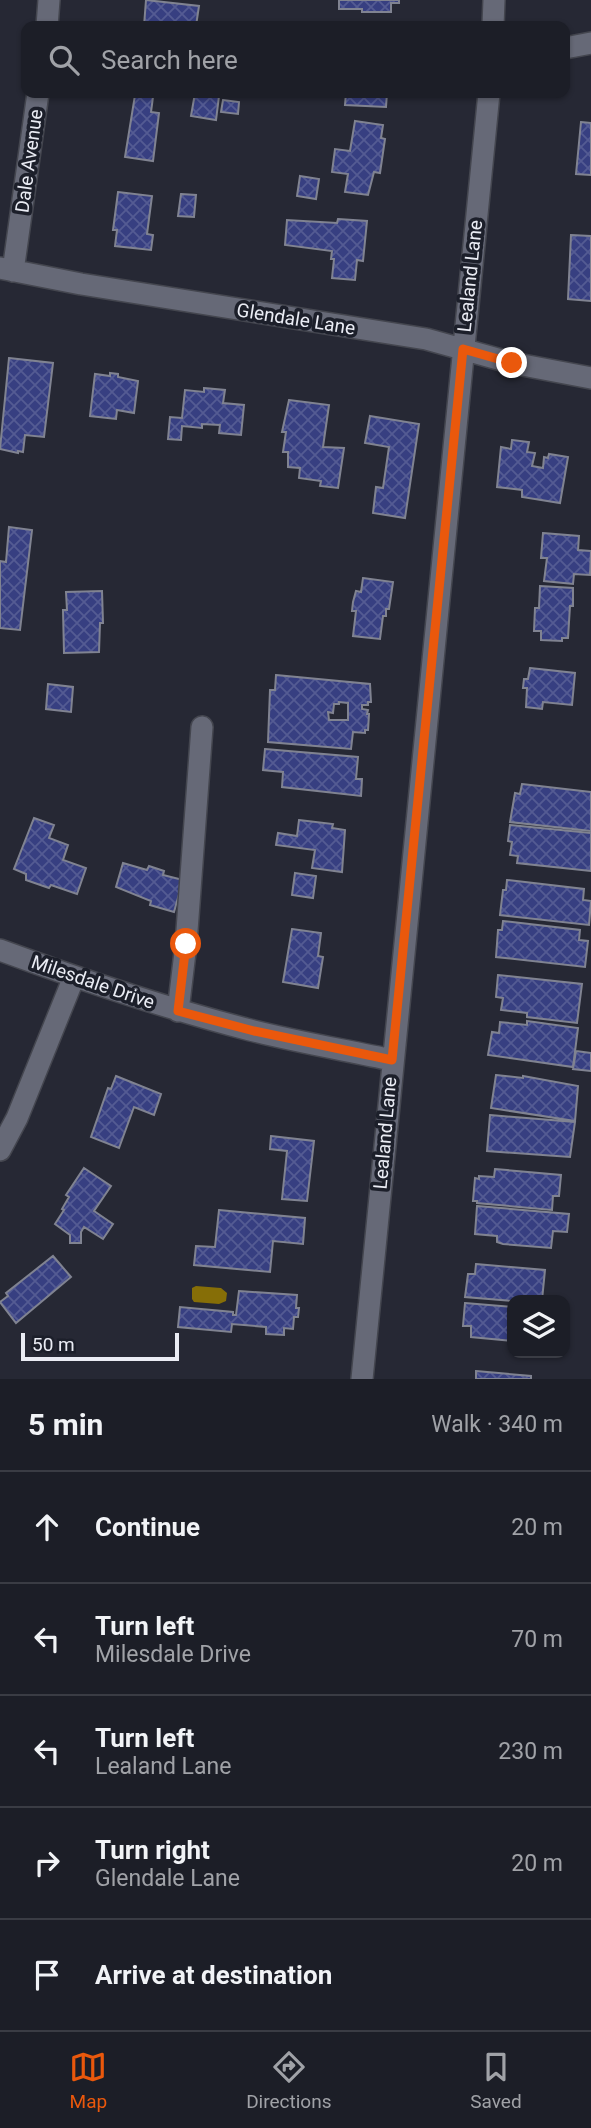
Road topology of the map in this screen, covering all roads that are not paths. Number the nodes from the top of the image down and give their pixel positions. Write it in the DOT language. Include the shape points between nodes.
graph roads {
  1 [pos="49,0"];
  2 [pos="494,0"];
  3 [pos="47,21"];
  4 [pos="493,21"];
  5 [pos="591,43"];
  6 [pos="570,47"];
  7 [pos="37,98"];
  8 [pos="488,98"];
  9 [pos="6,269"];
  10 [pos="463,349"];
  11 [pos="591,378"];
  12 [pos="202,727"];
  13 [pos="0,950"];
  14 [pos="74,978"];
  15 [pos="178,1011"];
  16 [pos="392,1060"];
  17 [pos="0,1150"];
  18 [pos="362,1379"];
  1 -- 3 [label="street"];
  2 -- 4 [label="street"];
  5 -- 6 [label="street"];
  7 -- 9 [label="street, Dale Avenue"];
  8 -- 10 [label="street, Lealand Lane"];
  9 -- 10 [label="street, Glendale Lane"];
  10 -- 11 [label="street, Glendale Lane"];
  10 -- 16 [label="street, Lealand Lane"];
  12 -- 15 [label="street"];
  13 -- 14 [label="street, Milesdale Drive"];
  14 -- 15 [label="street, Milesdale Drive"];
  14 -- 17 [label="street"];
  15 -- 16 [label="street, Milesdale Drive"];
  16 -- 18 [label="street, Lealand Lane"];
}
